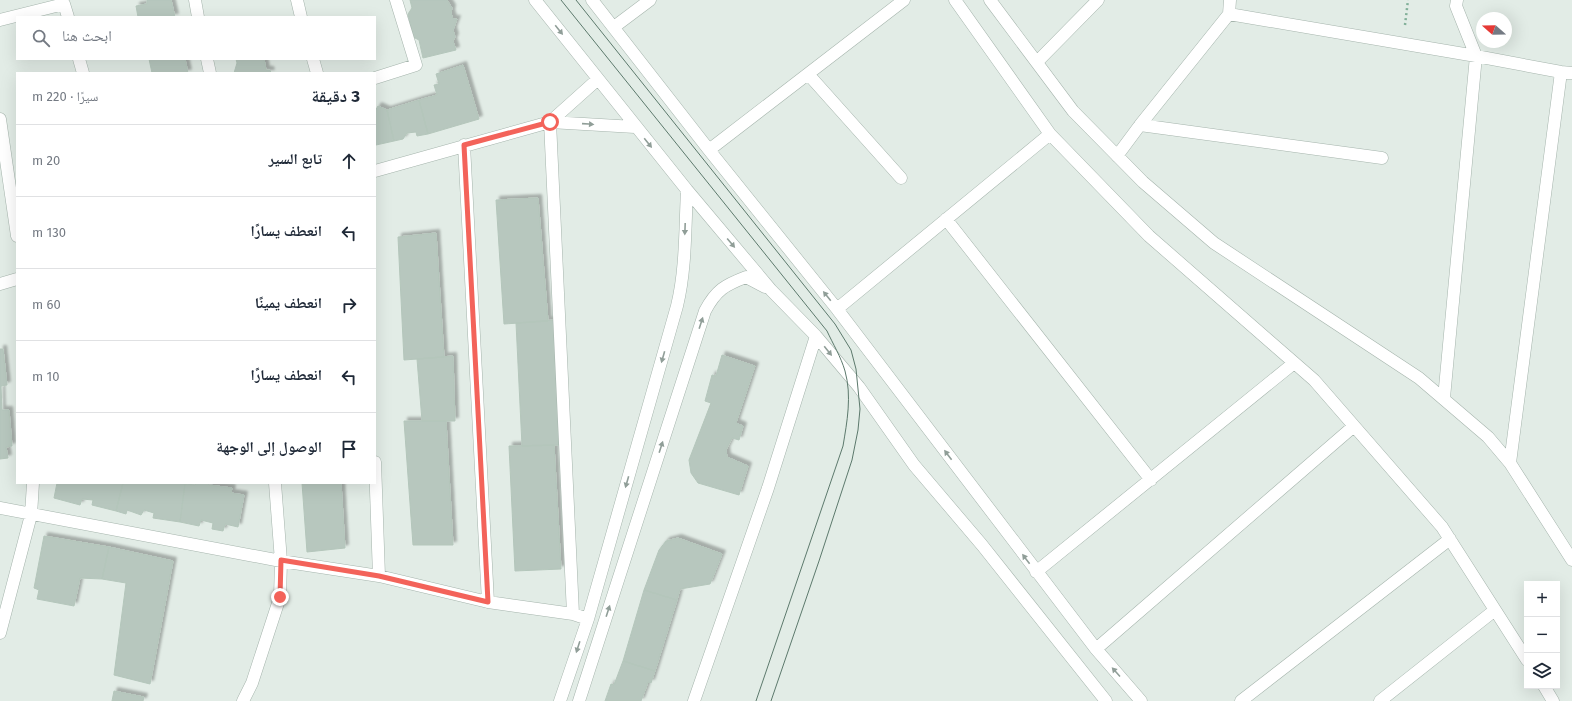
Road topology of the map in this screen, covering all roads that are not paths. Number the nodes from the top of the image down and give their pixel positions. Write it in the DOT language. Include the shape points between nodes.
graph roads {
  1 [pos="195,0"];
  2 [pos="296,0"];
  3 [pos="396,0"];
  4 [pos="535,0"];
  5 [pos="592,0"];
  6 [pos="650,0"];
  7 [pos="904,0"];
  8 [pos="955,0"];
  9 [pos="990,0"];
  10 [pos="1098,0"];
  11 [pos="1230,0"];
  12 [pos="1457,0"];
  13 [pos="1229,14"];
  14 [pos="16,16"];
  15 [pos="16,16"];
  16 [pos="68,16"];
  17 [pos="198,16"];
  18 [pos="301,16"];
  19 [pos="0,20"];
  20 [pos="614,27"];
  21 [pos="1476,56"];
  22 [pos="79,60"];
  23 [pos="207,60"];
  24 [pos="313,60"];
  25 [pos="1037,62"];
  26 [pos="83,72"];
  27 [pos="210,72"];
  28 [pos="317,72"];
  29 [pos="1566,73"];
  30 [pos="808,74"];
  31 [pos="376,78"];
  32 [pos="598,79"];
  33 [pos="0,119"];
  34 [pos="550,122"];
  35 [pos="1140,125"];
  36 [pos="635,127"];
  37 [pos="1050,134"];
  38 [pos="464,145"];
  39 [pos="709,150"];
  40 [pos="1117,156"];
  41 [pos="1382,158"];
  42 [pos="376,171"];
  43 [pos="901,178"];
  44 [pos="687,190"];
  45 [pos="946,219"];
  46 [pos="16,229"];
  47 [pos="16,279"];
  48 [pos="0,284"];
  49 [pos="771,290"];
  50 [pos="837,309"];
  51 [pos="816,336"];
  52 [pos="1294,363"];
  53 [pos="1444,398"];
  54 [pos="1354,426"];
  55 [pos="1510,463"];
  56 [pos="1151,480"];
  57 [pos="33,484"];
  58 [pos="275,484"];
  59 [pos="376,484"];
  60 [pos="0,508"];
  61 [pos="31,515"];
  62 [pos="1450,539"];
  63 [pos="281,560"];
  64 [pos="1572,560"];
  65 [pos="1036,572"];
  66 [pos="379,576"];
  67 [pos="488,602"];
  68 [pos="1495,610"];
  69 [pos="573,614"];
  70 [pos="588,619"];
  71 [pos="0,633"];
  72 [pos="1096,649"];
  73 [pos="1524,655"];
  74 [pos="1546,689"];
  75 [pos="243,701"];
  76 [pos="560,701"];
  77 [pos="579,701"];
  78 [pos="694,701"];
  79 [pos="1106,701"];
  80 [pos="1142,701"];
  81 [pos="1241,701"];
  82 [pos="1380,701"];
  83 [pos="1554,701"];
  1 -- 17 [label="street"];
  2 -- 18 [label="street"];
  3 -- 31 [label="street" via="416,64"];
  4 -- 32 [label="street, one-way"];
  5 -- 20 [label="street"];
  6 -- 20 [label="street"];
  7 -- 30 [label="street"];
  8 -- 37 [label="street"];
  9 -- 25 [label="street"];
  10 -- 25 [label="street"];
  11 -- 13 [label="street"];
  12 -- 21 [label="street" via="1456,6"];
  13 -- 21 [label="street"];
  13 -- 35 [label="street"];
  14 -- 19 [label="street"];
  15 -- 16 [label="street" via="64,4"];
  20 -- 39 [label="street"];
  21 -- 29 [label="street"];
  21 -- 53 [label="street"];
  22 -- 26 [label="street"];
  23 -- 27 [label="street"];
  24 -- 28 [label="street"];
  25 -- 40 [label="street" via="1073,111"];
  29 -- 55 [label="street"];
  30 -- 39 [label="street"];
  30 -- 43 [label="street"];
  32 -- 34 [label="street"];
  32 -- 36 [label="street"];
  33 -- 46 [label="street"];
  34 -- 36 [label="street, one-way"];
  34 -- 38 [label="street"];
  34 -- 69 [label="street"];
  35 -- 40 [label="street"];
  35 -- 41 [label="street"];
  36 -- 44 [label="street, one-way"];
  37 -- 45 [label="street"];
  37 -- 52 [label="street" via="1149,236"];
  38 -- 42 [label="street"];
  38 -- 67 [label="street"];
  50 -- 39 [label="street, one-way"];
  40 -- 53 [label="street" via="1214,243 1419,378"];
  44 -- 49 [label="street, one-way"];
  44 -- 70 [label="street, one-way" via="682,289"];
  45 -- 50 [label="street"];
  45 -- 56 [label="street"];
  47 -- 48 [label="street"];
  49 -- 51 [label="street"];
  77 -- 49 [label="street, one-way" via="705,311 719,290 746,277"];
  65 -- 50 [label="street, one-way"];
  51 -- 78 [label="street" via="768,488"];
  51 -- 79 [label="street, one-way" via="859,387 914,465 982,545"];
  52 -- 54 [label="street" via="1314,380"];
  52 -- 56 [label="street"];
  53 -- 55 [label="street" via="1488,437"];
  54 -- 62 [label="street"];
  54 -- 72 [label="street"];
  55 -- 64 [label="street"];
  56 -- 65 [label="street"];
  57 -- 61 [label="street"];
  58 -- 63 [label="street"];
  59 -- 66 [label="street"];
  60 -- 61 [label="street"];
  61 -- 63 [label="street"];
  61 -- 71 [label="street"];
  62 -- 68 [label="street"];
  62 -- 81 [label="street"];
  63 -- 66 [label="street"];
  63 -- 75 [label="street" via="280,597 252,683"];
  65 -- 72 [label="street"];
  66 -- 67 [label="street"];
  67 -- 69 [label="street"];
  68 -- 73 [label="street"];
  68 -- 82 [label="street"];
  69 -- 70 [label="street"];
  70 -- 76 [label="street, one-way"];
  80 -- 72 [label="street, one-way"];
  74 -- 83 [label="street"];
}
